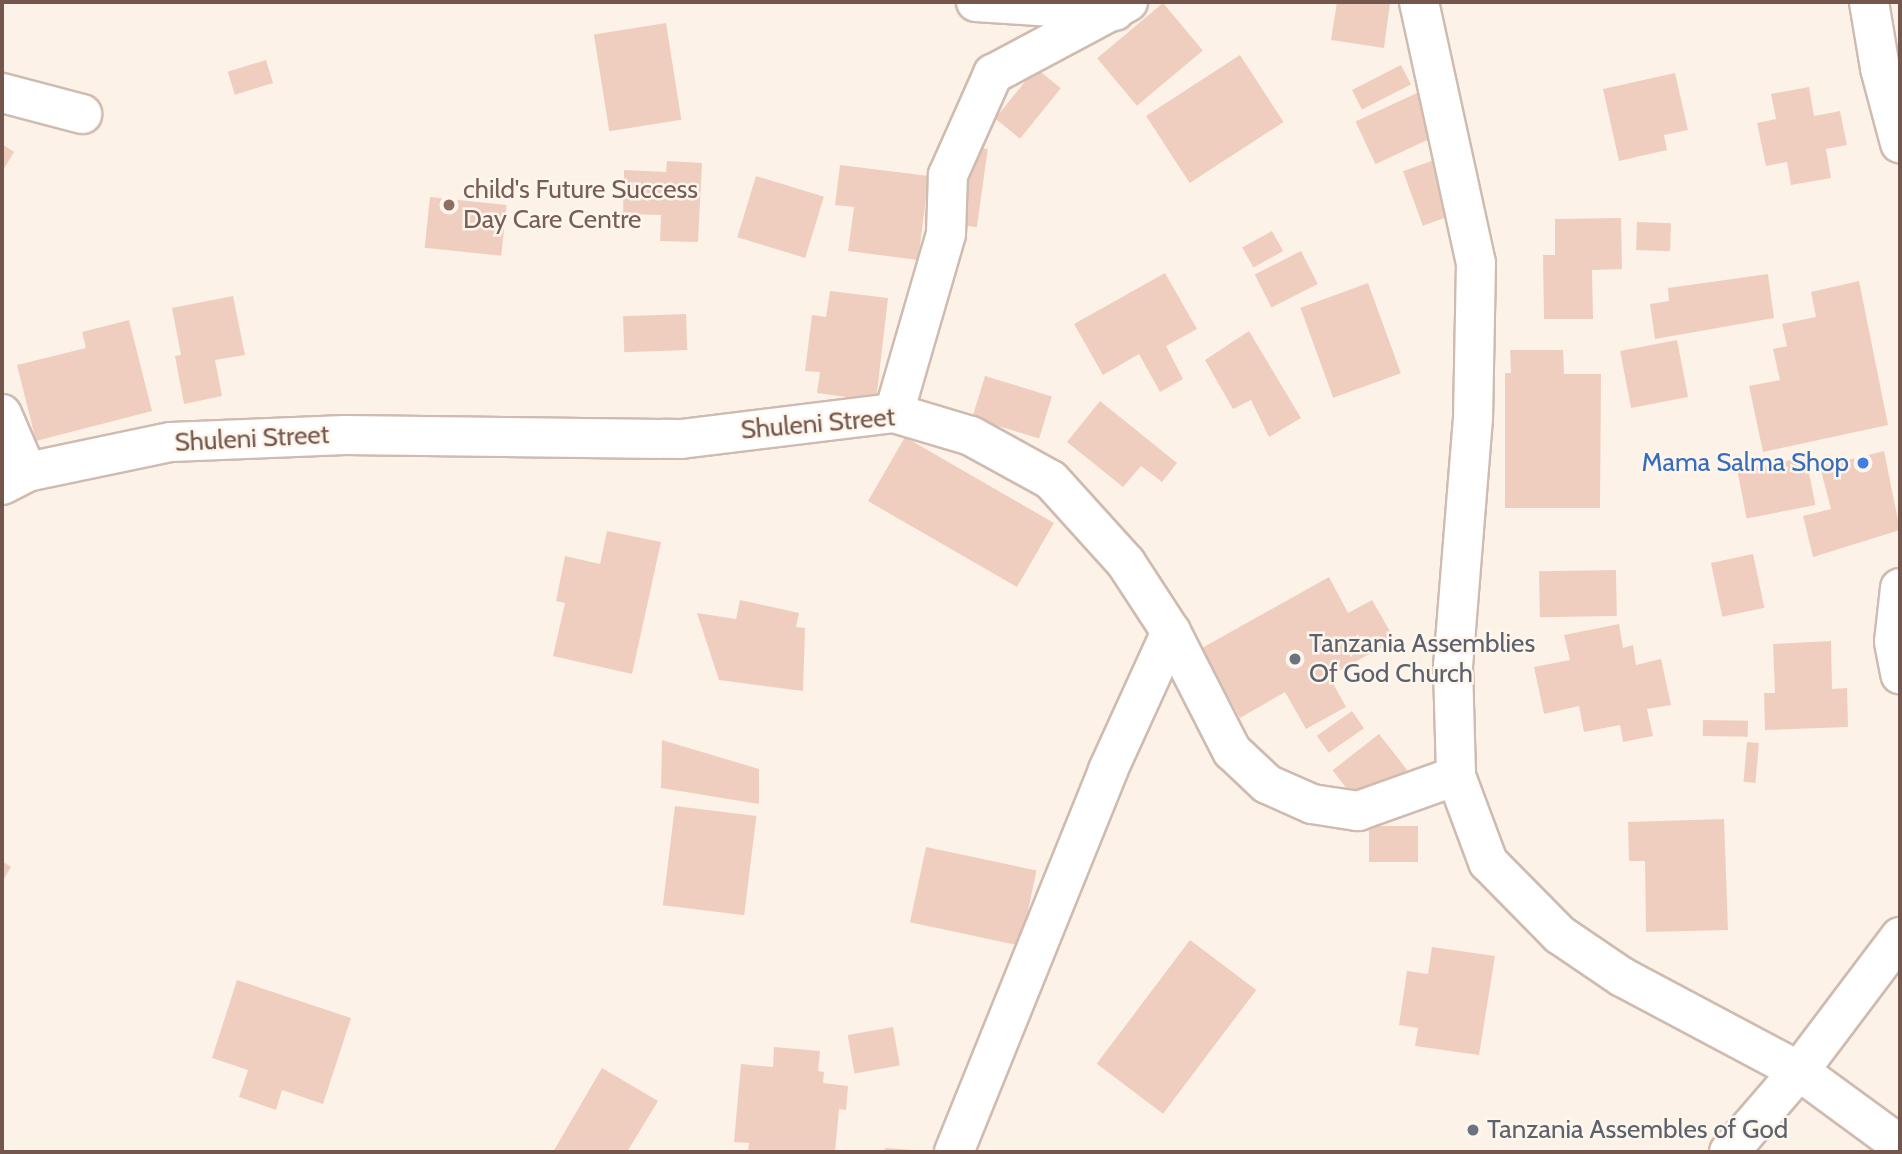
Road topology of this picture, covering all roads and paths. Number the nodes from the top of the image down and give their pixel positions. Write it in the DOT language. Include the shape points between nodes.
graph roads {
  1 [pos="976,2"];
  2 [pos="1419,2"];
  3 [pos="1869,2"];
  4 [pos="1121,6"];
  5 [pos="2,93"];
  6 [pos="82,114"];
  7 [pos="1900,143"];
  8 [pos="894,413"];
  9 [pos="2,414"];
  10 [pos="14,479"];
  11 [pos="1900,588"];
  12 [pos="1171,632"];
  13 [pos="1900,674"];
  14 [pos="1456,776"];
  15 [pos="1900,937"];
  16 [pos="1799,1071"];
  17 [pos="1863,1115"];
  18 [pos="1900,1120"];
  19 [pos="1900,1145"];
  20 [pos="954,1152"];
  21 [pos="1729,1152"];
  1 -- 4 [label="street"];
  2 -- 14 [label="street" via="1476,263 1474,418 1453,667"];
  3 -- 7 [label="street"];
  4 -- 8 [label="street" via="993,74 948,175 946,234"];
  5 -- 6 [label="street"];
  8 -- 10 [label="street, Shuleni Street" via="681,439 345,435 172,442"];
  8 -- 12 [label="street, Shuleni Street" via="971,436 1051,480 1126,563"];
  9 -- 10 [label="street"];
  11 -- 13 [label="street" via="1894,642"];
  12 -- 14 [label="street, Shuleni Street" via="1232,751 1267,784 1312,804 1358,811"];
  12 -- 20 [label="street" via="1108,770"];
  14 -- 16 [label="street" via="1488,862 1560,935 1622,976"];
  15 -- 16 [label="street"];
  16 -- 17 [label="street"];
  16 -- 21 [label="street"];
  17 -- 18 [label="street"];
  17 -- 19 [label="street"];
}
